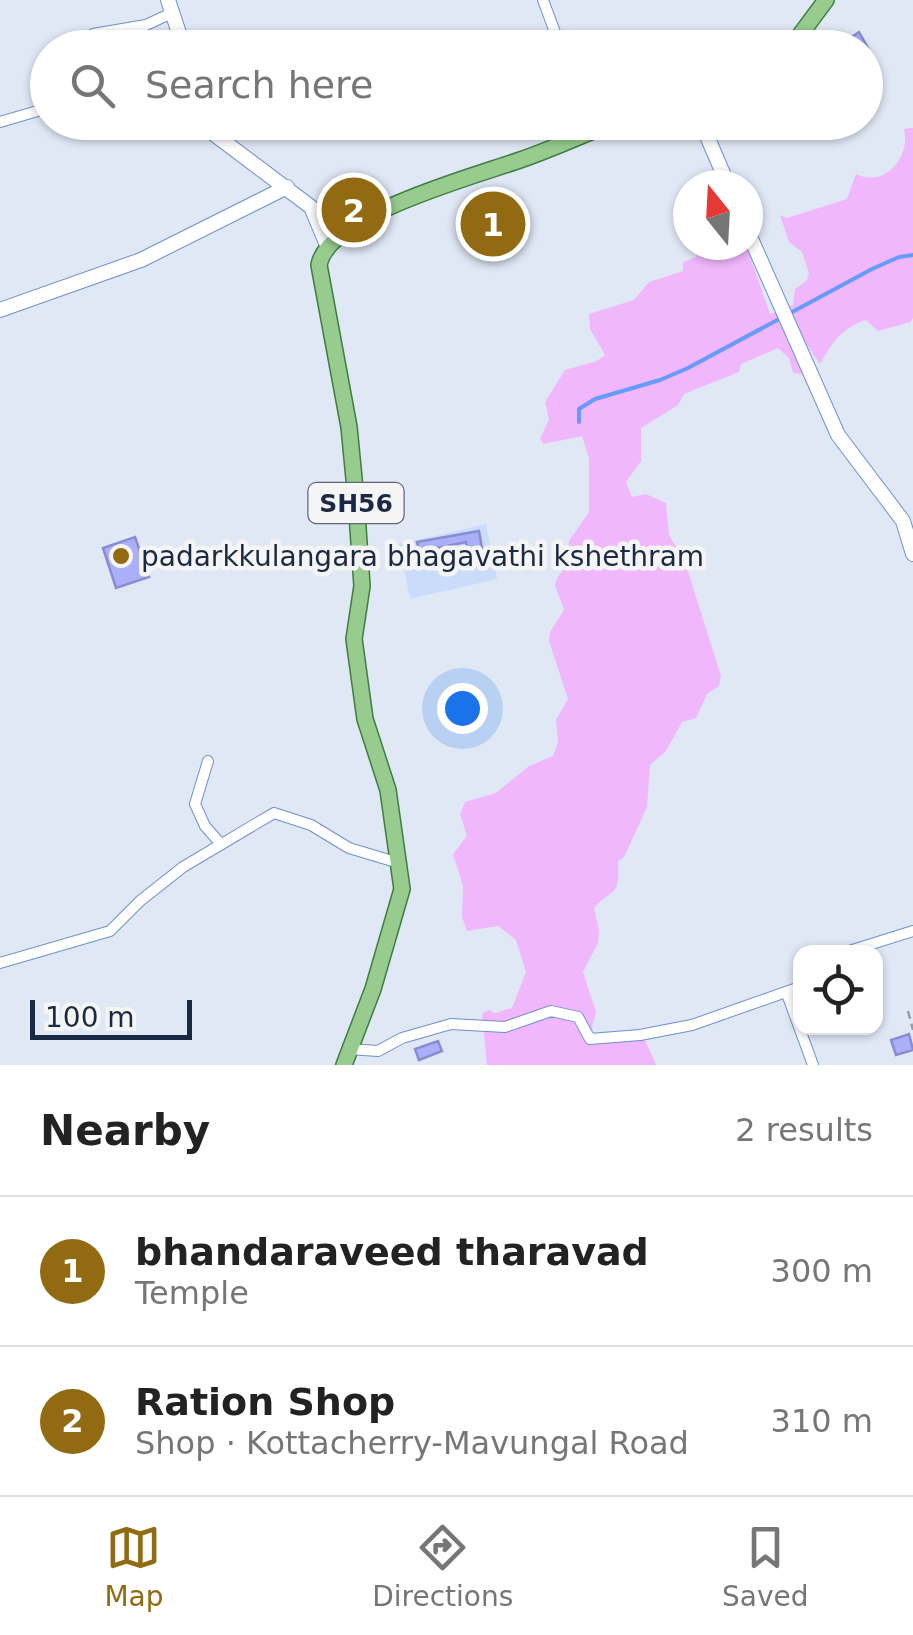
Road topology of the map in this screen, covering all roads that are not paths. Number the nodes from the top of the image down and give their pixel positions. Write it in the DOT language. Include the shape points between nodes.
graph roads {
  1 [pos="543,0"];
  2 [pos="826,0"];
  3 [pos="171,6"];
  4 [pos="117,30"];
  5 [pos="178,30"];
  6 [pos="554,30"];
  7 [pos="804,30"];
  8 [pos="30,113"];
  9 [pos="0,122"];
  10 [pos="223,140"];
  11 [pos="558,140"];
  12 [pos="570,140"];
  13 [pos="709,140"];
  14 [pos="560,144"];
  15 [pos="722,170"];
  16 [pos="288,187"];
  17 [pos="327,245"];
  18 [pos="760,260"];
  19 [pos="0,310"];
  20 [pos="913,554"];
  21 [pos="208,760"];
  22 [pos="220,843"];
  23 [pos="399,864"];
  24 [pos="913,931"];
  25 [pos="868,945"];
  26 [pos="0,963"];
  27 [pos="793,991"];
  28 [pos="787,994"];
  29 [pos="346,1057"];
  30 [pos="813,1065"];
  1 -- 6 [label="street"];
  2 -- 7 [label="main road"];
  3 -- 4 [label="street" via="146,25"];
  3 -- 5 [label="street"];
  8 -- 9 [label="street"];
  10 -- 16 [label="street"];
  11 -- 14 [label="street"];
  12 -- 14 [label="main road"];
  13 -- 15 [label="street"];
  14 -- 17 [label="main road" via="431,190"];
  16 -- 17 [label="street" via="312,208"];
  16 -- 19 [label="street" via="141,260"];
  17 -- 23 [label="main road, SH56" via="319,265 348,427 362,586 354,639"];
  18 -- 20 [label="street" via="838,435 903,521"];
  21 -- 22 [label="street" via="195,804"];
  22 -- 23 [label="street" via="274,814"];
  22 -- 26 [label="street" via="183,866 110,931"];
  23 -- 29 [label="main road, SH56" via="402,889"];
  24 -- 25 [label="street"];
  27 -- 28 [label="street"];
  28 -- 29 [label="street" via="640,1035 590,1039 578,1018 550,1012 505,1026 451,1024"];
  28 -- 30 [label="street"];
}
